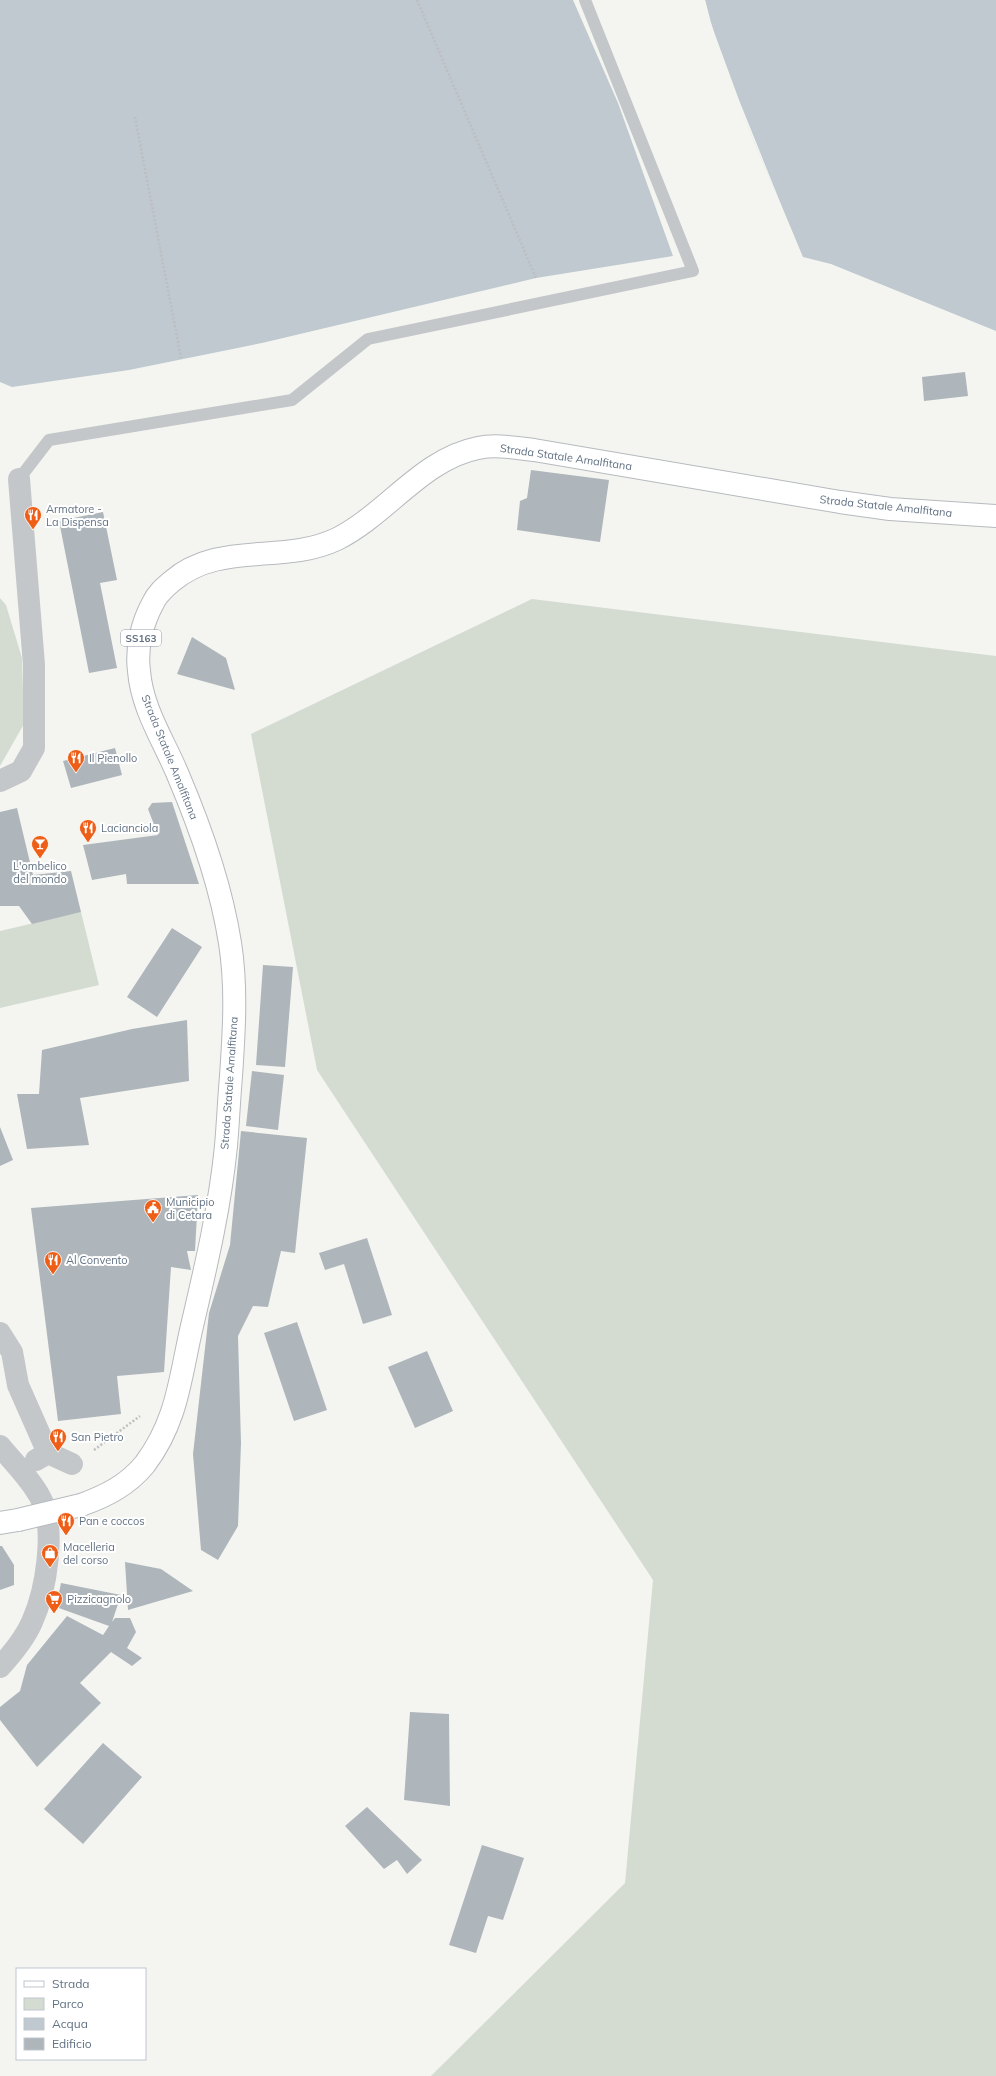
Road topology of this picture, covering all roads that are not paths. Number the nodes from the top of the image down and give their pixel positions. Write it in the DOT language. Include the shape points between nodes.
graph roads {
  1 [pos="585,0"];
  2 [pos="18,479"];
  3 [pos="996,516"];
  4 [pos="0,781"];
  5 [pos="0,1333"];
  6 [pos="0,1446"];
  7 [pos="72,1464"];
  8 [pos="9,1522"];
  9 [pos="0,1667"];
  1 -- 2 [label="lane" via="693,271 368,339 292,400 48,440"];
  2 -- 4 [label="street" via="34,665 34,748 21,771"];
  3 -- 8 [label="main road, Strada Statale Amalfitana / SS163, bridge" via="890,509 534,450 480,448 443,462 374,516 338,539 313,548 285,553 222,557 199,563 179,575 162,590 153,602 143,628 138,652 139,672 143,694 152,718 177,772 209,855 231,945 234,987 233,1049 224,1164 178,1400 170,1421 144,1464 117,1490 81,1505"];
  5 -- 7 [label="street" via="12,1352 18,1385 42,1456"];
  6 -- 9 [label="street" via="40,1497 49,1532 39,1604 25,1635"];
}
